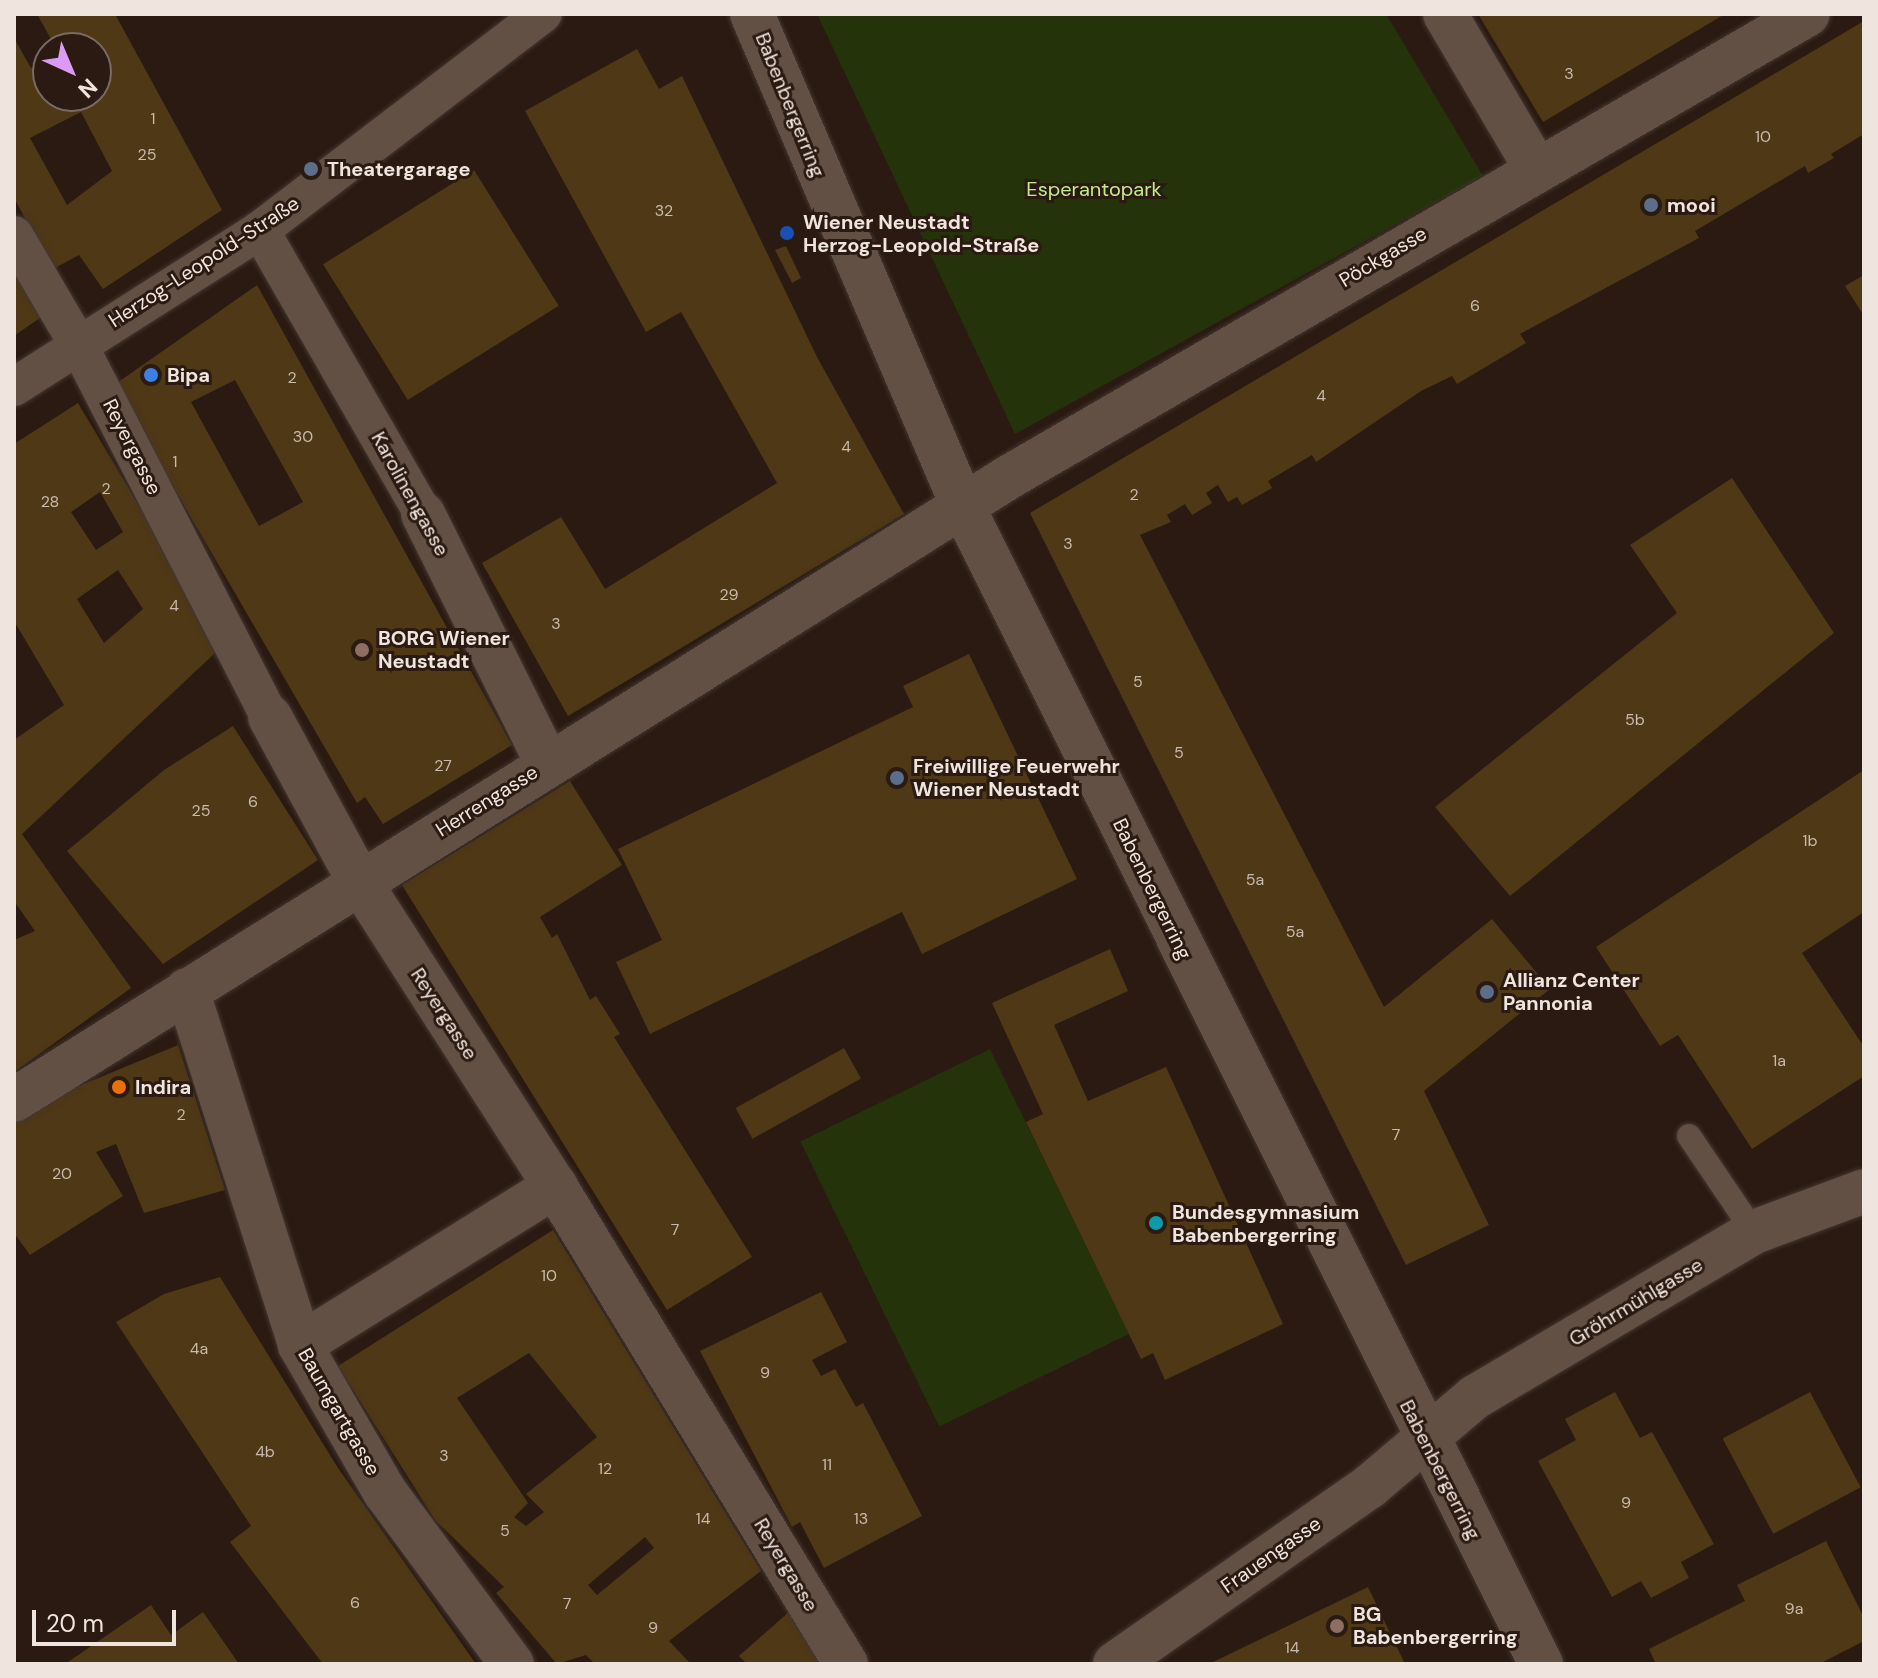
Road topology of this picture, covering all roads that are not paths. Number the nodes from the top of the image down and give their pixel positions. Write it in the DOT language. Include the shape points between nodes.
graph roads {
  1 [pos="543,14"];
  2 [pos="752,14"];
  3 [pos="1445,14"];
  4 [pos="1808,14"];
  5 [pos="1535,167"];
  6 [pos="260,230"];
  7 [pos="14,235"];
  8 [pos="78,344"];
  9 [pos="14,387"];
  10 [pos="964,509"];
  11 [pos="423,514"];
  12 [pos="270,717"];
  13 [pos="547,763"];
  14 [pos="359,881"];
  15 [pos="187,990"];
  16 [pos="14,1100"];
  17 [pos="1689,1136"];
  18 [pos="555,1186"];
  19 [pos="1864,1191"];
  20 [pos="1754,1232"];
  21 [pos="300,1345"];
  22 [pos="1423,1440"];
  23 [pos="512,1664"];
  24 [pos="846,1664"];
  25 [pos="1115,1664"];
  26 [pos="1541,1664"];
  1 -- 6 [label="street, Herzog-Leopold-Straße"];
  2 -- 10 [label="street, Babenbergerring"];
  3 -- 5 [label="street"];
  4 -- 5 [label="street, Pöckgasse"];
  5 -- 10 [label="street, Pöckgasse"];
  6 -- 8 [label="street, Herzog-Leopold-Straße"];
  6 -- 11 [label="street, Karolinengasse"];
  7 -- 8 [label="street, Reyergasse"];
  8 -- 9 [label="street, Herzog-Leopold-Straße"];
  8 -- 12 [label="street, Reyergasse"];
  10 -- 13 [label="street, Herrengasse"];
  10 -- 22 [label="street, Babenbergerring"];
  11 -- 13 [label="street, Karolinengasse"];
  12 -- 14 [label="street, Reyergasse"];
  13 -- 14 [label="street, Herrengasse"];
  14 -- 15 [label="street, Herrengasse"];
  14 -- 18 [label="street, Reyergasse"];
  15 -- 16 [label="street, Herrengasse"];
  15 -- 21 [label="street, Baumgartgasse"];
  17 -- 20 [label="lane"];
  18 -- 21 [label="street"];
  18 -- 24 [label="street, Reyergasse"];
  19 -- 20 [label="street, Gröhrmühlgasse"];
  20 -- 22 [label="street, Gröhrmühlgasse" via="1475,1397"];
  21 -- 23 [label="street, Baumgartgasse" via="385,1492"];
  22 -- 25 [label="street, Frauengasse" via="1370,1486"];
  22 -- 26 [label="street, Babenbergerring"];
}
